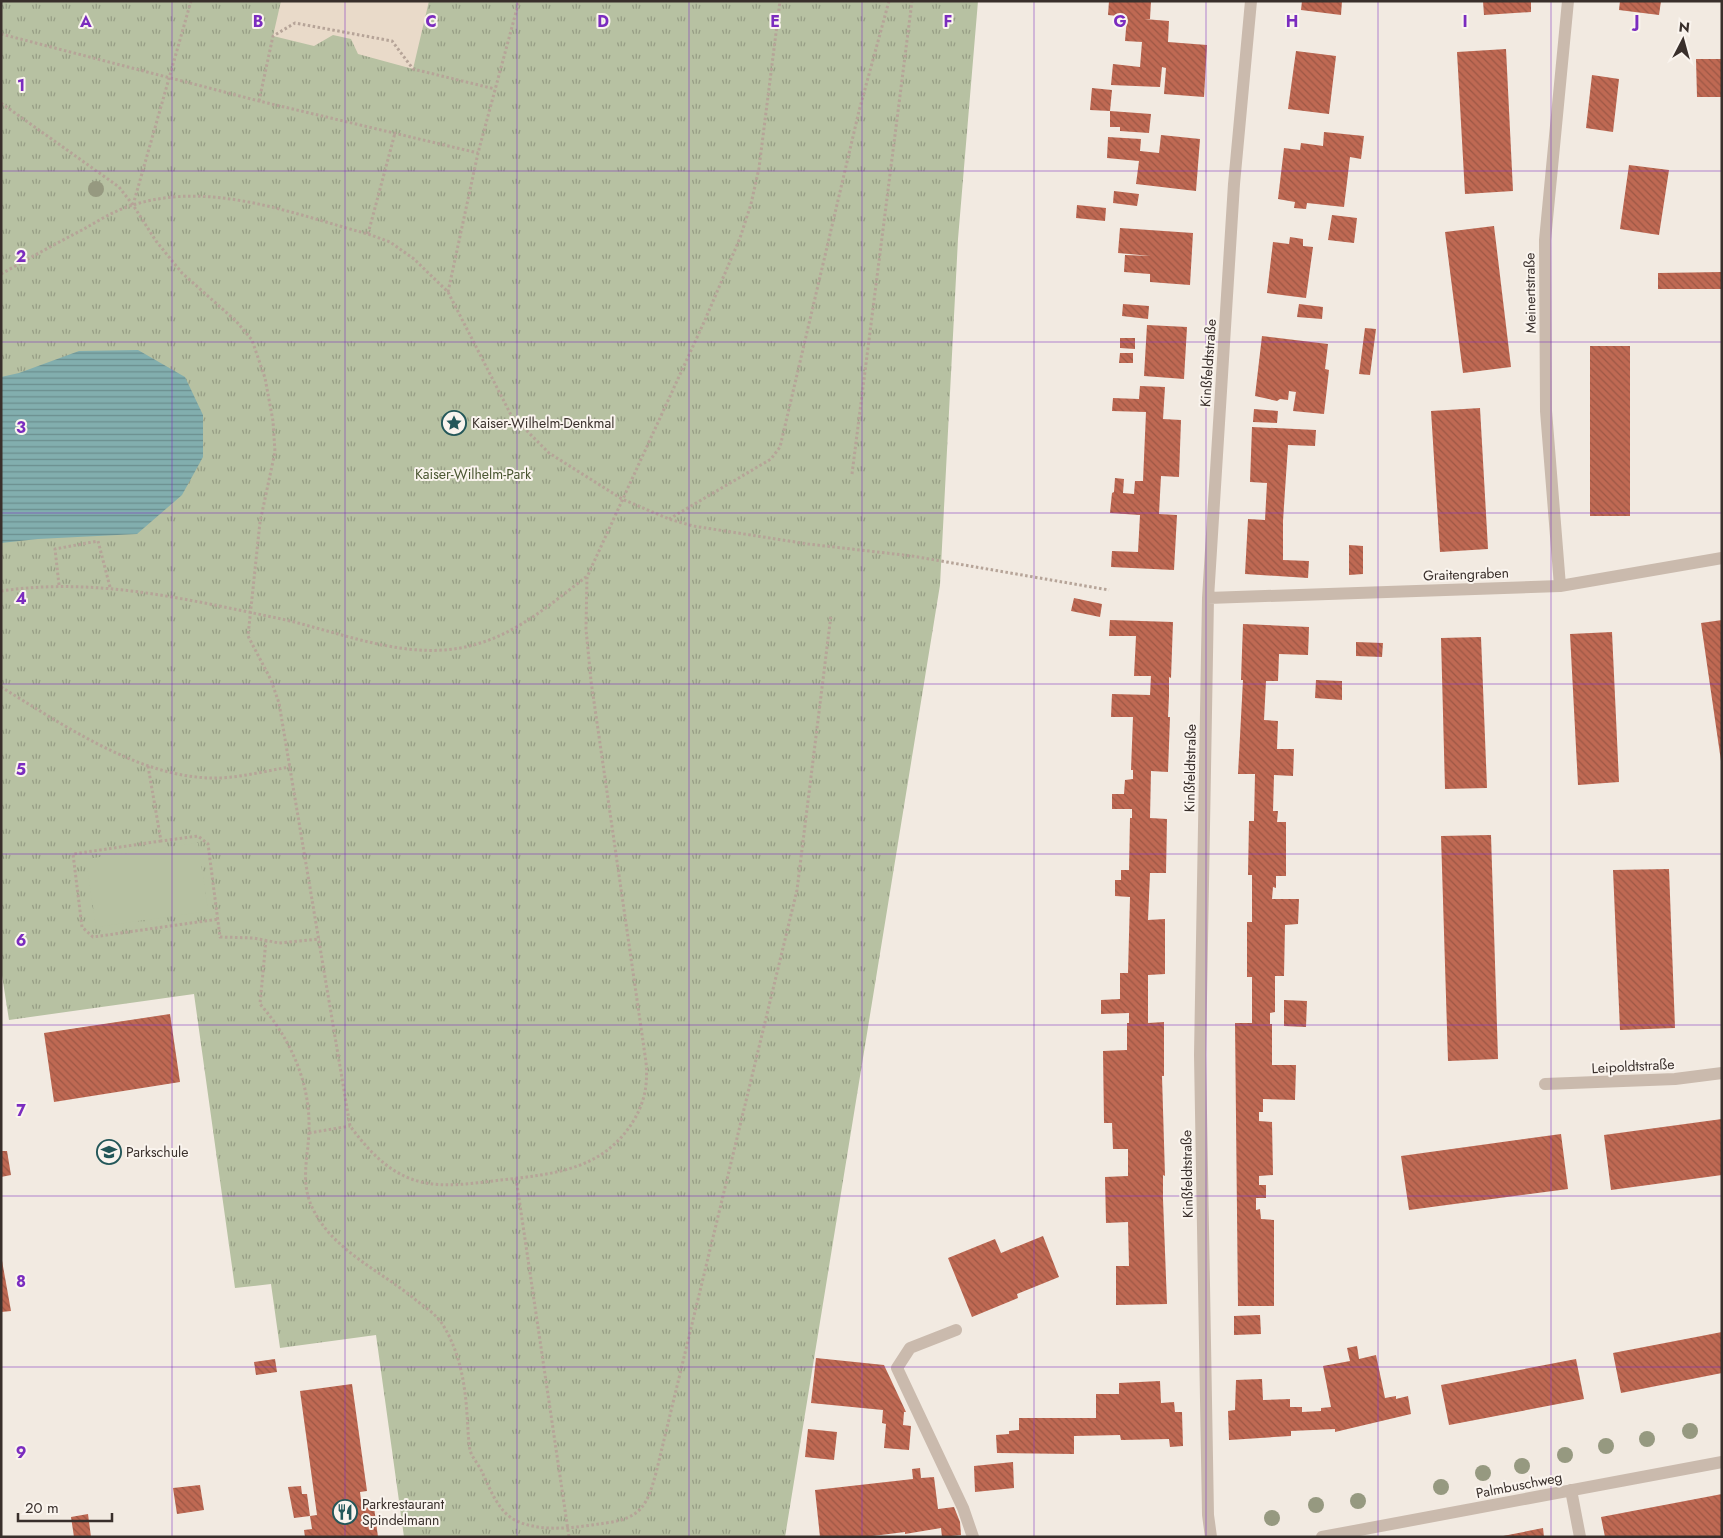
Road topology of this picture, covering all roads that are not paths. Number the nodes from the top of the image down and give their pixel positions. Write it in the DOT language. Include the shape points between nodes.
graph roads {
  1 [pos="1252,1"];
  2 [pos="1568,1"];
  3 [pos="1722,558"];
  4 [pos="1560,586"];
  5 [pos="1208,598"];
  6 [pos="1722,1073"];
  7 [pos="1546,1084"];
  8 [pos="956,1330"];
  9 [pos="1722,1462"];
  10 [pos="1571,1490"];
  11 [pos="973,1537"];
  12 [pos="1211,1537"];
  13 [pos="1322,1537"];
  14 [pos="1580,1537"];
  1 -- 5 [label="street, Kinßfeldtstraße" via="1234,184"];
  2 -- 4 [label="street, Meinertstraße" via="1545,240 1546,411"];
  3 -- 4 [label="street, Graitengraben"];
  4 -- 5 [label="street, Graitengraben"];
  5 -- 12 [label="street, Kinßfeldtstraße" via="1200,1055"];
  6 -- 7 [label="street, Leipoldtstraße" via="1675,1079"];
  8 -- 11 [label="street" via="910,1348 897,1368 963,1508"];
  9 -- 10 [label="street, Palmbuschweg"];
  10 -- 13 [label="street, Palmbuschweg"];
  10 -- 14 [label="street"];
}
